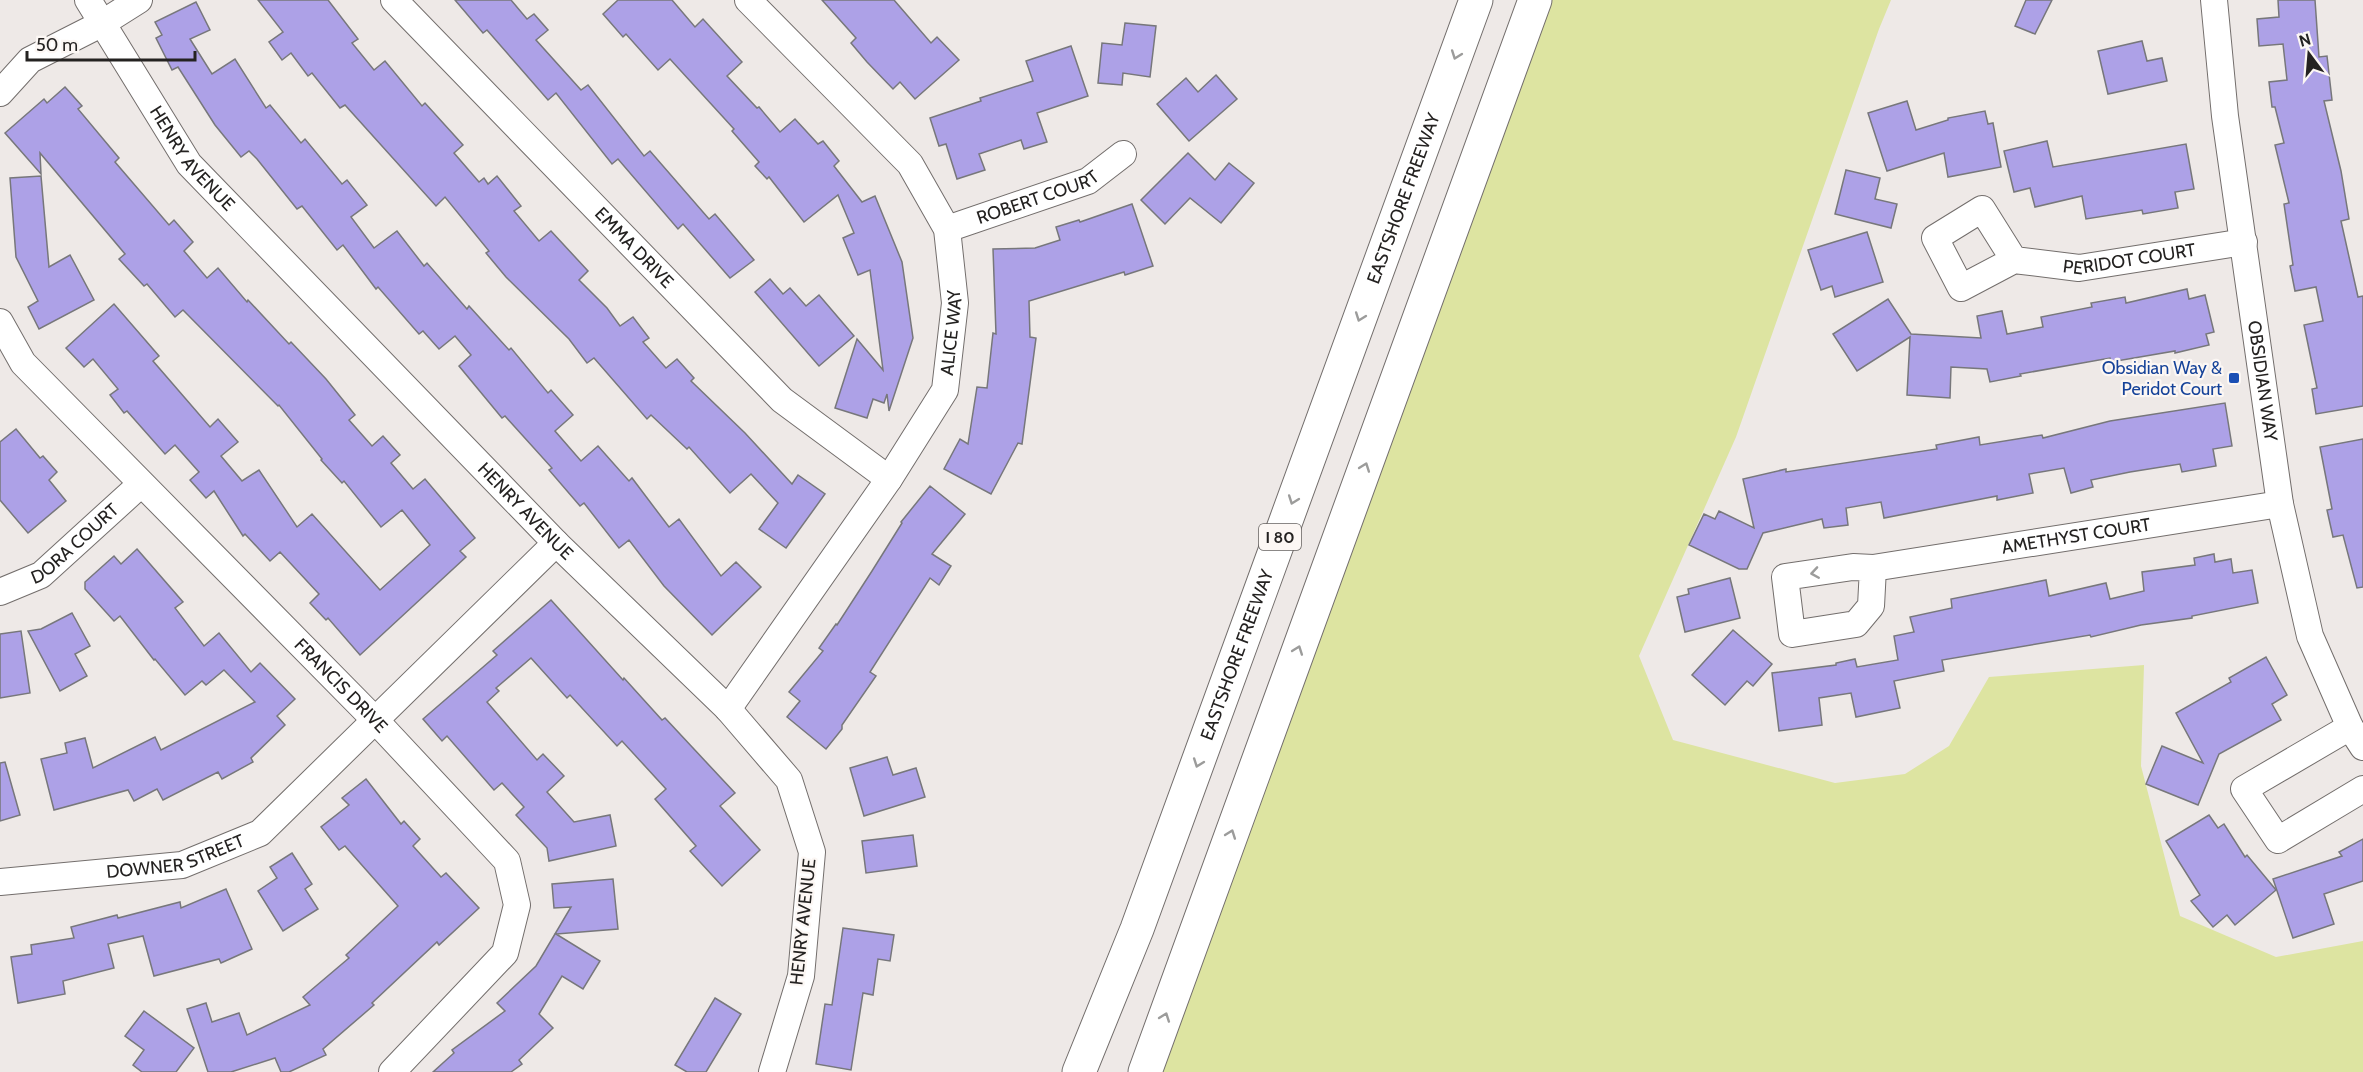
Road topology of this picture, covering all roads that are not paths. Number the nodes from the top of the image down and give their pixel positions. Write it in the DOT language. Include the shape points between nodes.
graph roads {
  1 [pos="88,0"];
  2 [pos="139,0"];
  3 [pos="394,0"];
  4 [pos="748,0"];
  5 [pos="1476,0"];
  6 [pos="1535,0"];
  7 [pos="2214,0"];
  8 [pos="102,24"];
  9 [pos="0,93"];
  10 [pos="1123,154"];
  11 [pos="947,229"];
  12 [pos="2244,242"];
  13 [pos="2014,260"];
  14 [pos="0,322"];
  15 [pos="890,479"];
  16 [pos="141,484"];
  17 [pos="2280,504"];
  18 [pos="556,543"];
  19 [pos="1873,568"];
  20 [pos="0,592"];
  21 [pos="728,710"];
  22 [pos="376,721"];
  23 [pos="2356,737"];
  24 [pos="2363,789"];
  25 [pos="0,882"];
  26 [pos="392,1072"];
  27 [pos="772,1072"];
  28 [pos="1079,1072"];
  29 [pos="1145,1072"];
  1 -- 8 [label="street, HENRY AVENUE"];
  2 -- 8 [label="street"];
  3 -- 15 [label="street, EMMA DRIVE" via="782,400"];
  4 -- 11 [label="street, ALICE WAY" via="909,164"];
  5 -- 28 [label="highway, EASTSHORE FREEWAY / I 80, one-way" via="1137,929"];
  29 -- 6 [label="highway, one-way"];
  7 -- 12 [label="street, OBSIDIAN WAY" via="2225,116"];
  8 -- 9 [label="street" via="30,60"];
  8 -- 18 [label="street, HENRY AVENUE" via="189,164"];
  10 -- 11 [label="street, ROBERT COURT" via="1088,181"];
  11 -- 15 [label="street, ALICE WAY" via="955,303 945,390"];
  12 -- 13 [label="street, PERIDOT COURT" via="2079,268"];
  12 -- 17 [label="street, OBSIDIAN WAY"];
  14 -- 16 [label="street, FRANCIS DRIVE" via="23,363"];
  15 -- 21 [label="street, ALICE WAY"];
  16 -- 20 [label="street, DORA COURT" via="41,575"];
  16 -- 22 [label="street, FRANCIS DRIVE"];
  17 -- 19 [label="street, AMETHYST COURT"];
  17 -- 23 [label="street, OBSIDIAN WAY" via="2310,636"];
  18 -- 21 [label="street, HENRY AVENUE"];
  18 -- 22 [label="street, DOWNER STREET"];
  21 -- 27 [label="street, HENRY AVENUE" via="789,780 812,852 801,976"];
  22 -- 25 [label="street, DOWNER STREET" via="260,832 249,837 182,865"];
  22 -- 26 [label="street, FRANCIS DRIVE" via="507,861 517,905 505,953"];
  23 -- 24 [label="street" via="2244,789 2278,840"];
}
